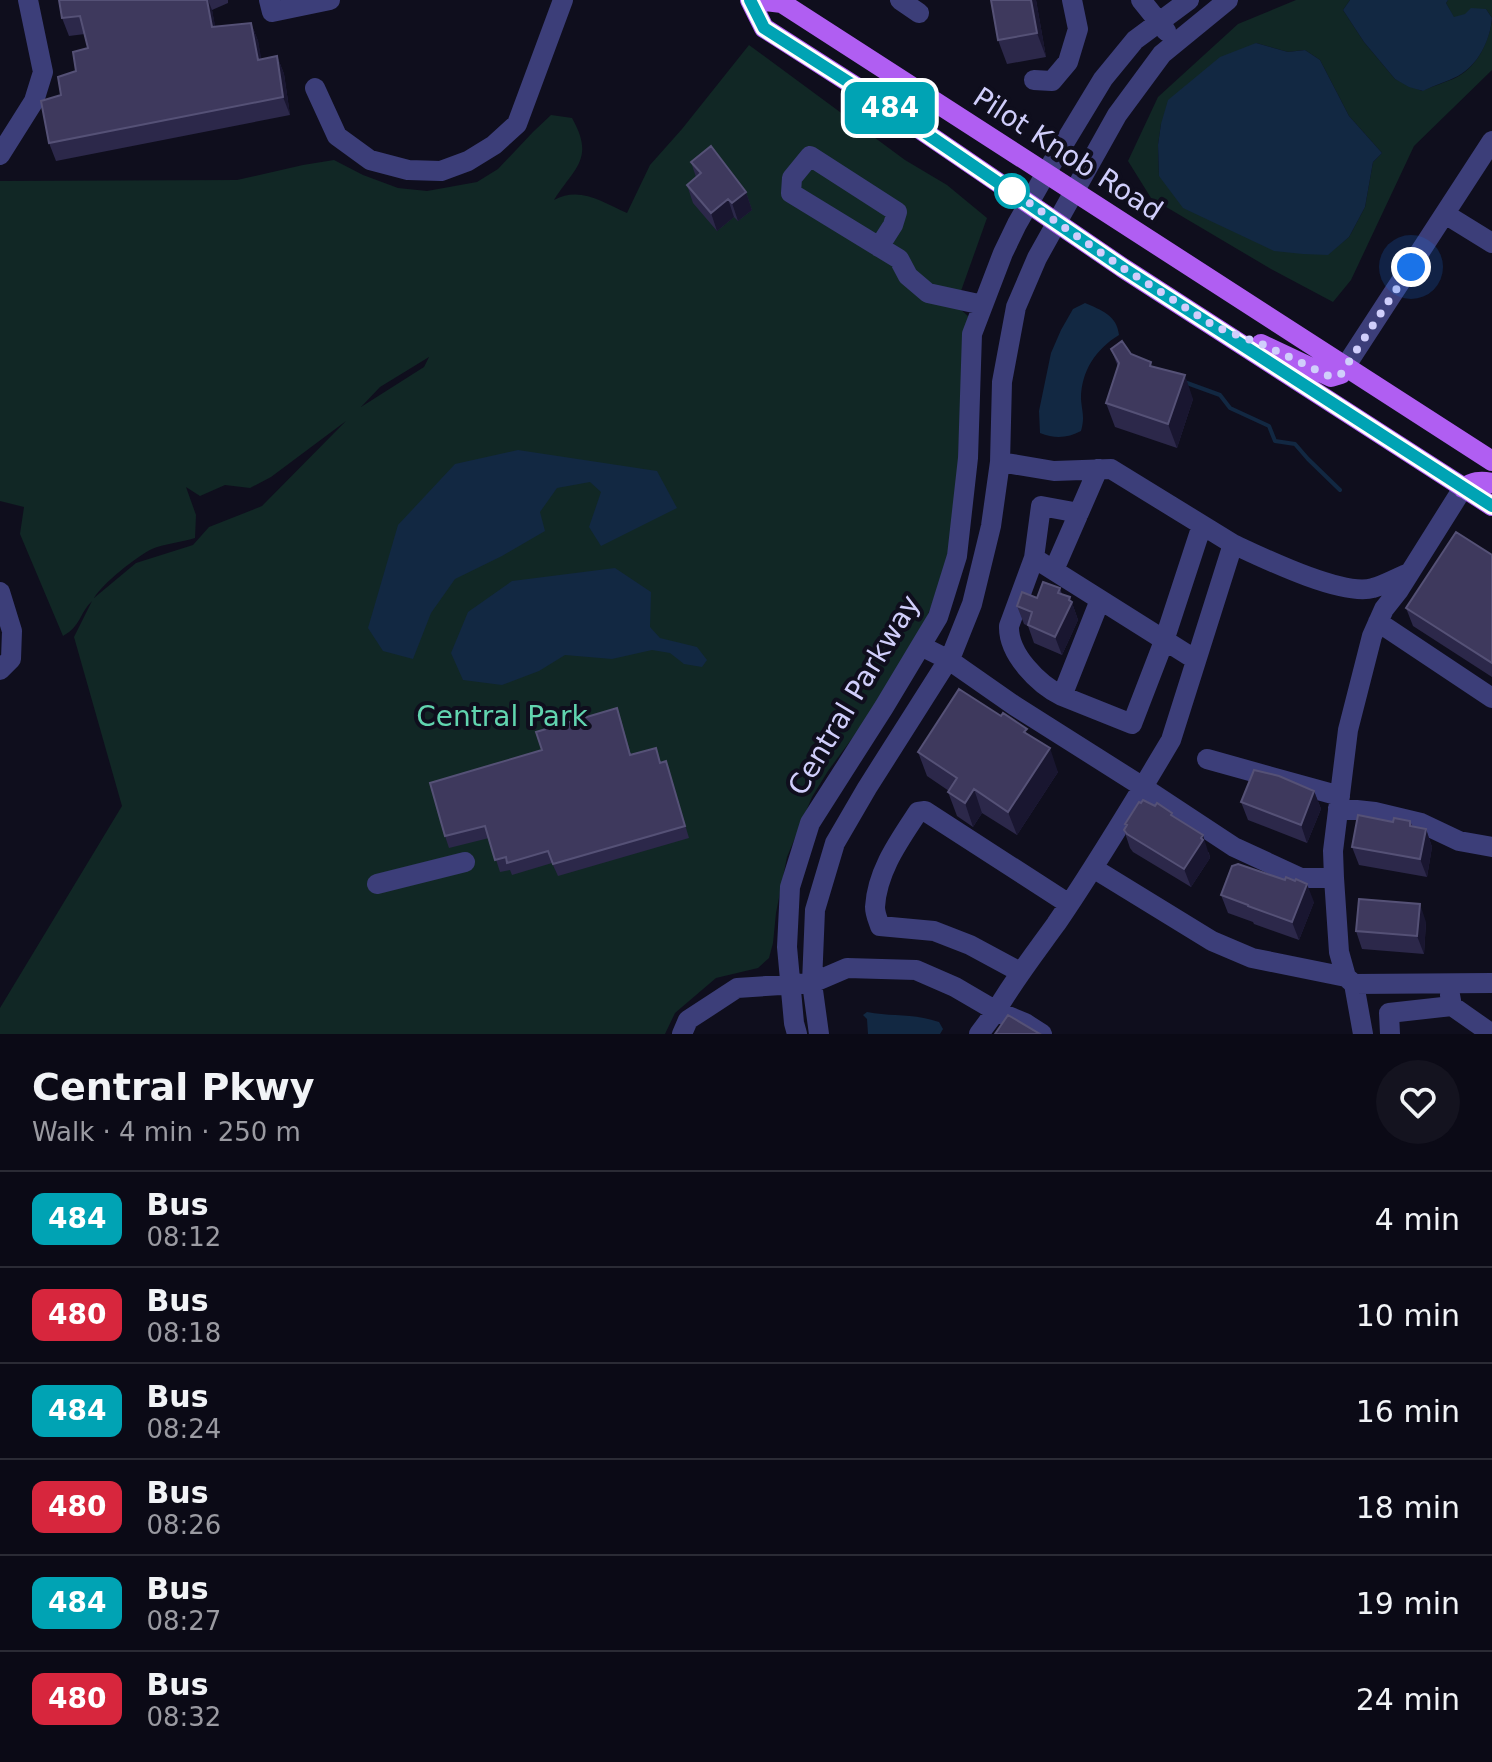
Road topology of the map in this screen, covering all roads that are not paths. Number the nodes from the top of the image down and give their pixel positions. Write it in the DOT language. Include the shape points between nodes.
graph roads {
  1 [pos="28,0"];
  2 [pos="269,0"];
  3 [pos="330,0"];
  4 [pos="563,0"];
  5 [pos="753,0"];
  6 [pos="900,0"];
  7 [pos="1072,0"];
  8 [pos="1141,0"];
  9 [pos="1189,0"];
  10 [pos="1228,0"];
  11 [pos="919,13"];
  12 [pos="1158,22"];
  13 [pos="1177,43"];
  14 [pos="1034,80"];
  15 [pos="315,88"];
  16 [pos="1492,141"];
  17 [pos="0,155"];
  18 [pos="1046,173"];
  19 [pos="1074,191"];
  20 [pos="1029,203"];
  21 [pos="1445,214"];
  22 [pos="1057,222"];
  23 [pos="1492,243"];
  24 [pos="879,247"];
  25 [pos="983,305"];
  26 [pos="1216,327"];
  27 [pos="1345,367"];
  28 [pos="1492,461"];
  29 [pos="1000,462"];
  30 [pos="1098,469"];
  31 [pos="1492,483"];
  32 [pos="1463,488"];
  33 [pos="1492,506"];
  34 [pos="1079,513"];
  35 [pos="1202,525"];
  36 [pos="1233,544"];
  37 [pos="1034,558"];
  38 [pos="1054,570"];
  39 [pos="1407,574"];
  40 [pos="0,592"];
  41 [pos="1100,600"];
  42 [pos="1378,622"];
  43 [pos="1164,641"];
  44 [pos="921,646"];
  45 [pos="949,660"];
  46 [pos="1196,660"];
  47 [pos="0,670"];
  48 [pos="1062,696"];
  49 [pos="1492,698"];
  50 [pos="1207,759"];
  51 [pos="1143,787"];
  52 [pos="1339,802"];
  53 [pos="956,821"];
  54 [pos="980,847"];
  55 [pos="1492,847"];
  56 [pos="465,862"];
  57 [pos="1093,868"];
  58 [pos="1334,878"];
  59 [pos="377,884"];
  60 [pos="1069,904"];
  61 [pos="1020,972"];
  62 [pos="1350,980"];
  63 [pos="812,983"];
  64 [pos="1492,983"];
  65 [pos="791,984"];
  66 [pos="1447,984"];
  67 [pos="1452,1006"];
  68 [pos="996,1011"];
  69 [pos="1486,1032"];
  70 [pos="682,1034"];
  71 [pos="797,1034"];
  72 [pos="819,1034"];
  73 [pos="979,1034"];
  74 [pos="1042,1034"];
  75 [pos="1363,1034"];
  76 [pos="1390,1034"];
  1 -- 17 [label="street" via="43,72 34,101"];
  2 -- 3 [label="street" via="272,12"];
  4 -- 15 [label="street" via="517,124 494,145 441,171 408,170 370,160 337,136"];
  5 -- 18 [label="main road, Pilot Knob Road" via="782,3"];
  5 -- 20 [label="main road, Pilot Knob Road" via="764,28"];
  6 -- 11 [label="street"];
  7 -- 14 [label="street" via="1078,29 1068,62 1052,81"];
  8 -- 12 [label="street"];
  9 -- 12 [label="street, Central Parkway"];
  10 -- 13 [label="street, Central Parkway"];
  12 -- 13 [label="street"];
  12 -- 18 [label="street, Central Parkway" via="1135,40 1103,79"];
  13 -- 19 [label="street, Central Parkway" via="1162,54 1117,115"];
  16 -- 21 [label="street"];
  18 -- 19 [label="main road, Pilot Knob Road"];
  18 -- 20 [label="street, Central Parkway"];
  19 -- 22 [label="street, Central Parkway"];
  19 -- 27 [label="main road, Pilot Knob Road"];
  20 -- 22 [label="main road, Pilot Knob Road"];
  20 -- 25 [label="street, Central Parkway"];
  21 -- 23 [label="street"];
  21 -- 27 [label="street"];
  22 -- 26 [label="main road, Pilot Knob Road"];
  22 -- 29 [label="street, Central Parkway" via="1016,307 1002,382"];
  24 -- 24 [label="street" via="897,212 810,156 792,178 791,193"];
  24 -- 25 [label="street" via="899,259 908,276 928,293"];
  25 -- 44 [label="street, Central Parkway" via="972,334 968,458 957,556 938,617"];
  26 -- 27 [label="main road, Pilot Knob Road" via="1331,377"];
  26 -- 32 [label="main road, Pilot Knob Road"];
  27 -- 28 [label="main road, Pilot Knob Road"];
  29 -- 30 [label="street" via="1054,471"];
  29 -- 45 [label="street, Central Parkway" via="972,604"];
  30 -- 34 [label="street"];
  30 -- 35 [label="street" via="1111,469"];
  31 -- 32 [label="main road" via="1474,482"];
  32 -- 33 [label="main road, Pilot Knob Road"];
  32 -- 39 [label="street"];
  34 -- 37 [label="street" via="1041,506"];
  34 -- 38 [label="street"];
  35 -- 36 [label="street"];
  35 -- 43 [label="street"];
  36 -- 39 [label="street" via="1276,565 1349,589 1372,589"];
  36 -- 46 [label="street"];
  37 -- 38 [label="street"];
  37 -- 48 [label="street" via="1008,637 1047,689"];
  38 -- 41 [label="street"];
  39 -- 42 [label="street"];
  40 -- 47 [label="street" via="12,631 11,659"];
  41 -- 43 [label="street"];
  41 -- 48 [label="street"];
  42 -- 49 [label="street"];
  42 -- 52 [label="street" via="1348,730"];
  43 -- 46 [label="street"];
  43 -- 48 [label="street" via="1132,724"];
  44 -- 45 [label="street"];
  44 -- 65 [label="street, Central Parkway" via="810,823 790,887"];
  45 -- 51 [label="street"];
  45 -- 63 [label="street, Central Parkway" via="835,843 815,910"];
  46 -- 51 [label="street" via="1171,740"];
  50 -- 52 [label="street"];
  51 -- 57 [label="street"];
  51 -- 58 [label="street" via="1234,847 1301,878"];
  52 -- 55 [label="street"];
  52 -- 58 [label="street"];
  53 -- 54 [label="street"];
  53 -- 54 [label="street" via="980,833"];
  53 -- 61 [label="street" via="918,812 892,851 880,884 874,911 880,926 934,931"];
  54 -- 60 [label="street"];
  56 -- 59 [label="street"];
  57 -- 60 [label="street"];
  57 -- 62 [label="street" via="1221,945 1252,958"];
  58 -- 62 [label="street" via="1339,952"];
  60 -- 61 [label="street"];
  61 -- 68 [label="street"];
  62 -- 66 [label="street"];
  62 -- 75 [label="street"];
  63 -- 65 [label="street"];
  63 -- 68 [label="street" via="847,968 916,970"];
  63 -- 72 [label="street, Central Parkway"];
  64 -- 66 [label="street"];
  65 -- 70 [label="street" via="737,988 688,1020"];
  65 -- 71 [label="street, Central Parkway"];
  66 -- 67 [label="street"];
  67 -- 69 [label="street"];
  67 -- 76 [label="street" via="1389,1013"];
  68 -- 73 [label="street"];
  68 -- 74 [label="street"];
}
